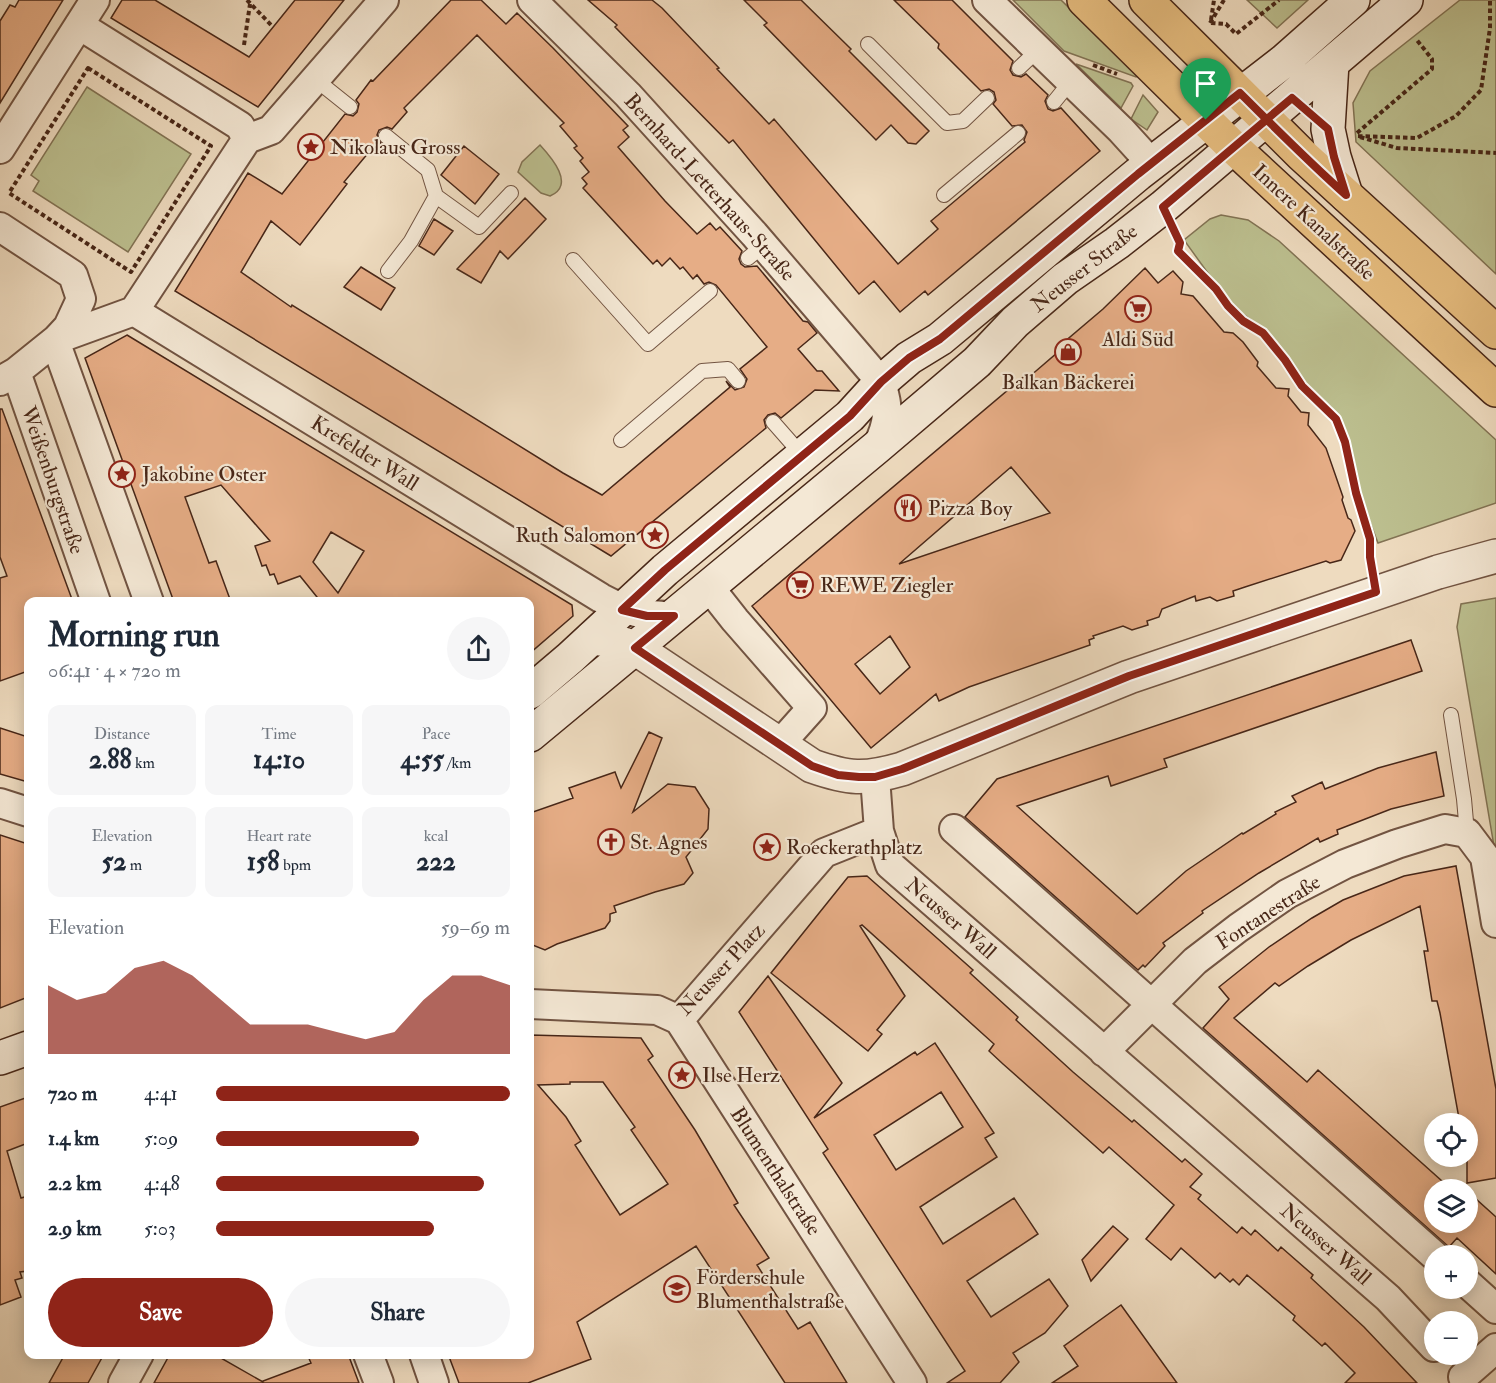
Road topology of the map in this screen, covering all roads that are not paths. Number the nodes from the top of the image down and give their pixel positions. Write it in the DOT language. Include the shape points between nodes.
graph roads {
  1 [pos="95,0"];
  2 [pos="384,0"];
  3 [pos="532,0"];
  4 [pos="987,0"];
  5 [pos="1084,0"];
  6 [pos="1146,0"];
  7 [pos="1353,0"];
  8 [pos="1406,0"];
  9 [pos="79,25"];
  10 [pos="868,44"];
  11 [pos="1332,63"];
  12 [pos="315,79"];
  13 [pos="1240,93"];
  14 [pos="987,98"];
  15 [pos="350,107"];
  16 [pos="1267,119"];
  17 [pos="1206,120"];
  18 [pos="1018,133"];
  19 [pos="386,136"];
  20 [pos="247,139"];
  21 [pos="1233,147"];
  22 [pos="0,149"];
  23 [pos="1151,164"];
  24 [pos="512,193"];
  25 [pos="944,195"];
  26 [pos="1346,195"];
  27 [pos="436,196"];
  28 [pos="0,227"];
  29 [pos="573,260"];
  30 [pos="388,271"];
  31 [pos="710,291"];
  32 [pos="134,311"];
  33 [pos="1496,332"];
  34 [pos="940,339"];
  35 [pos="56,340"];
  36 [pos="964,373"];
  37 [pos="8,376"];
  38 [pos="738,381"];
  39 [pos="881,382"];
  40 [pos="1496,390"];
  41 [pos="774,422"];
  42 [pos="621,440"];
  43 [pos="877,447"];
  44 [pos="802,455"];
  45 [pos="1496,556"];
  46 [pos="709,587"];
  47 [pos="94,597"];
  48 [pos="148,597"];
  49 [pos="622,610"];
  50 [pos="674,616"];
  51 [pos="592,638"];
  52 [pos="635,648"];
  53 [pos="534,689"];
  54 [pos="1451,715"];
  55 [pos="534,732"];
  56 [pos="779,745"];
  57 [pos="875,777"];
  58 [pos="0,803"];
  59 [pos="24,811"];
  60 [pos="954,829"];
  61 [pos="879,831"];
  62 [pos="1467,832"];
  63 [pos="1490,857"];
  64 [pos="1496,923"];
  65 [pos="534,1004"];
  66 [pos="1153,1005"];
  67 [pos="680,1020"];
  68 [pos="24,1049"];
  69 [pos="1104,1052"];
  70 [pos="0,1058"];
  71 [pos="1424,1246"];
  72 [pos="1478,1293"];
  73 [pos="1496,1309"];
  74 [pos="1424,1336"];
  75 [pos="1496,1348"];
  76 [pos="136,1359"];
  77 [pos="370,1359"];
  78 [pos="426,1359"];
  79 [pos="1451,1365"];
  80 [pos="1465,1380"];
  81 [pos="123,1383"];
  82 [pos="379,1383"];
  83 [pos="434,1383"];
  84 [pos="912,1383"];
  1 -- 9 [label="street"];
  2 -- 12 [label="street"];
  3 -- 39 [label="street, Bernhard-Letterhaus-Straße" via="628,95 756,251"];
  4 -- 23 [label="street" via="1029,59 1070,81"];
  5 -- 17 [label="main road, Innere Kanalstraße"];
  6 -- 13 [label="main road, Innere Kanalstraße"];
  7 -- 13 [label="main road, Neusser Straße" via="1284,61"];
  8 -- 11 [label="main road, Neusser Straße"];
  9 -- 20 [label="street" via="240,126"];
  9 -- 22 [label="street"];
  10 -- 14 [label="lane" via="947,123 963,121"];
  11 -- 16 [label="main road, Neusser Straße"];
  11 -- 26 [label="main road" via="1328,129"];
  12 -- 15 [label="lane"];
  12 -- 20 [label="street" via="271,130"];
  13 -- 16 [label="main road, Innere Kanalstraße"];
  13 -- 17 [label="main road, Neusser Straße"];
  16 -- 21 [label="main road, Neusser Straße"];
  16 -- 26 [label="main road, Innere Kanalstraße"];
  17 -- 21 [label="main road, Innere Kanalstraße"];
  17 -- 23 [label="main road, Neusser Straße"];
  18 -- 25 [label="lane"];
  19 -- 27 [label="lane" via="428,170"];
  20 -- 32 [label="street"];
  21 -- 36 [label="main road, Neusser Straße" via="1118,243 1065,279"];
  21 -- 40 [label="main road, Innere Kanalstraße"];
  23 -- 34 [label="main road, Neusser Straße"];
  24 -- 27 [label="lane" via="479,227"];
  26 -- 33 [label="main road, Innere Kanalstraße"];
  27 -- 30 [label="lane" via="411,241"];
  28 -- 35 [label="street, Weißenburgstraße" via="73,275 81,299 68,327"];
  29 -- 31 [label="lane" via="648,344"];
  32 -- 35 [label="street"];
  32 -- 49 [label="street, Krefelder Wall"];
  34 -- 36 [label="main road" via="940,364 953,374"];
  34 -- 39 [label="main road, Neusser Straße"];
  35 -- 37 [label="street, Weißenburgstraße"];
  35 -- 48 [label="street"];
  36 -- 43 [label="main road, Neusser Straße"];
  37 -- 47 [label="street, Weißenburgstraße"];
  38 -- 42 [label="lane" via="728,369 702,371"];
  39 -- 43 [label="street" via="886,400 886,428"];
  39 -- 44 [label="main road, Neusser Straße" via="850,416"];
  41 -- 44 [label="lane"];
  43 -- 46 [label="main road, Neusser Straße"];
  44 -- 49 [label="main road, Neusser Straße"];
  45 -- 57 [label="main road" via="1376,592 1129,676 921,762"];
  46 -- 50 [label="main road, Neusser Straße"];
  46 -- 56 [label="street" via="812,708"];
  49 -- 50 [label="street, Krefelder Wall" via="647,616"];
  49 -- 51 [label="main road, Neusser Straße"];
  50 -- 52 [label="main road, Neusser Straße"];
  51 -- 52 [label="main road"];
  51 -- 53 [label="main road, Neusser Straße"];
  52 -- 55 [label="main road, Neusser Straße"];
  52 -- 56 [label="main road"];
  54 -- 62 [label="lane"];
  56 -- 57 [label="main road" via="812,766 838,775"];
  57 -- 61 [label="street, Neusser Wall"];
  58 -- 59 [label="street"];
  60 -- 66 [label="street"];
  61 -- 67 [label="street, Neusser Platz" via="824,853"];
  61 -- 69 [label="street, Neusser Wall" via="890,865"];
  62 -- 63 [label="street"];
  62 -- 66 [label="street, Fontanestraße" via="1445,829 1397,844 1345,864 1287,894 1195,961"];
  63 -- 64 [label="street"];
  65 -- 67 [label="street, Neusser Platz" via="657,1010"];
  66 -- 69 [label="street"];
  66 -- 71 [label="street"];
  67 -- 84 [label="street, Blumenthalstraße"];
  68 -- 70 [label="main road"];
  69 -- 74 [label="street, Neusser Wall" via="1388,1298"];
  72 -- 73 [label="street"];
  75 -- 80 [label="street"];
  76 -- 81 [label="street"];
  77 -- 82 [label="street"];
  78 -- 83 [label="street"];
  79 -- 80 [label="street"];
}
